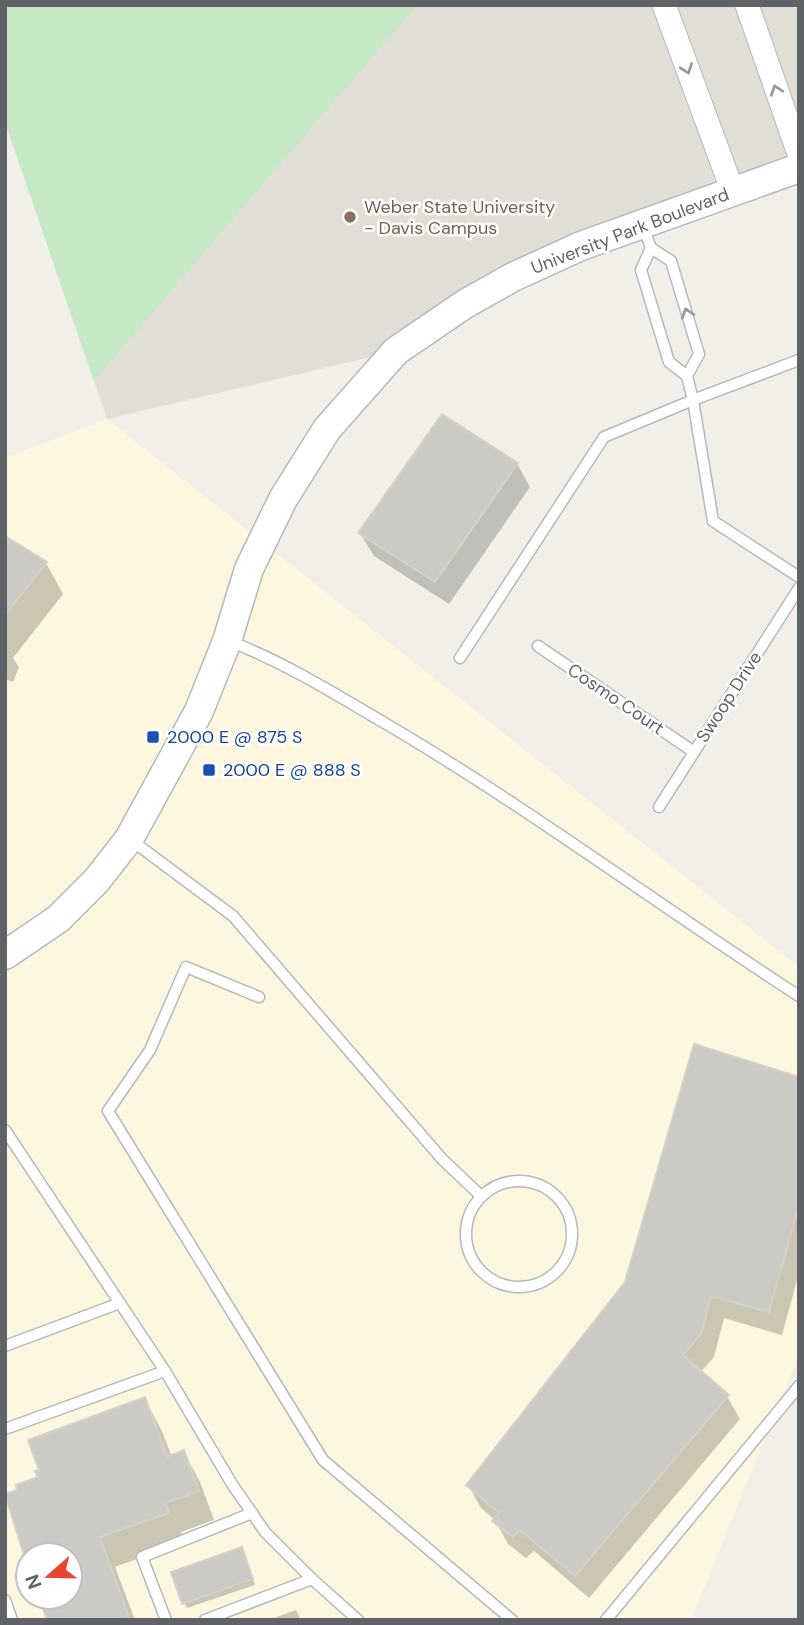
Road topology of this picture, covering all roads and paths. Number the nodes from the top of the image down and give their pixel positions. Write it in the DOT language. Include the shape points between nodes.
graph roads {
  1 [pos="664,5"];
  2 [pos="747,5"];
  3 [pos="799,154"];
  4 [pos="799,168"];
  5 [pos="733,192"];
  6 [pos="647,236"];
  7 [pos="799,360"];
  8 [pos="687,376"];
  9 [pos="693,400"];
  10 [pos="799,577"];
  11 [pos="799,588"];
  12 [pos="227,640"];
  13 [pos="538,646"];
  14 [pos="460,658"];
  15 [pos="694,752"];
  16 [pos="659,807"];
  17 [pos="129,839"];
  18 [pos="5,955"];
  19 [pos="799,996"];
  20 [pos="259,997"];
  21 [pos="5,1130"];
  22 [pos="481,1196"];
  23 [pos="120,1303"];
  24 [pos="5,1346"];
  25 [pos="165,1371"];
  26 [pos="799,1386"];
  27 [pos="5,1429"];
  28 [pos="252,1513"];
  29 [pos="312,1579"];
  30 [pos="5,1600"];
  31 [pos="12,1620"];
  32 [pos="166,1620"];
  33 [pos="205,1620"];
  34 [pos="358,1620"];
  35 [pos="512,1620"];
  36 [pos="606,1620"];
  1 -- 5 [label="street, one-way"];
  3 -- 2 [label="street, one-way"];
  4 -- 5 [label="street, University Park Boulevard"];
  5 -- 6 [label="street, University Park Boulevard"];
  6 -- 8 [label="lane" via="641,271 669,362"];
  8 -- 6 [label="lane, one-way" via="699,354 671,261"];
  6 -- 12 [label="street, University Park Boulevard" via="581,246 513,277 396,351 327,429 284,499 249,569"];
  7 -- 9 [label="lane"];
  8 -- 9 [label="lane"];
  9 -- 10 [label="lane" via="713,521"];
  9 -- 14 [label="lane" via="604,437"];
  11 -- 15 [label="lane, Swoop Drive"];
  12 -- 17 [label="street, University Park Boulevard" via="199,711"];
  12 -- 19 [label="lane" via="292,668 483,783"];
  13 -- 15 [label="lane, Cosmo Court"];
  15 -- 16 [label="lane, Swoop Drive"];
  17 -- 18 [label="street, University Park Boulevard" via="58,919"];
  17 -- 22 [label="lane" via="233,916 442,1158"];
  20 -- 35 [label="lane" via="186,967 150,1050 108,1111 323,1460"];
  21 -- 23 [label="lane"];
  22 -- 22 [label="lane" via="470,1211 467,1248 488,1278 523,1288 550,1278 564,1264 573,1229 561,1199 546,1187 522,1180 503,1182"];
  23 -- 24 [label="lane"];
  23 -- 25 [label="lane"];
  25 -- 27 [label="lane"];
  25 -- 28 [label="lane"];
  26 -- 36 [label="lane"];
  28 -- 29 [label="lane"];
  28 -- 32 [label="lane" via="142,1557"];
  29 -- 33 [label="lane"];
  29 -- 34 [label="lane"];
  30 -- 31 [label="lane"];
}
